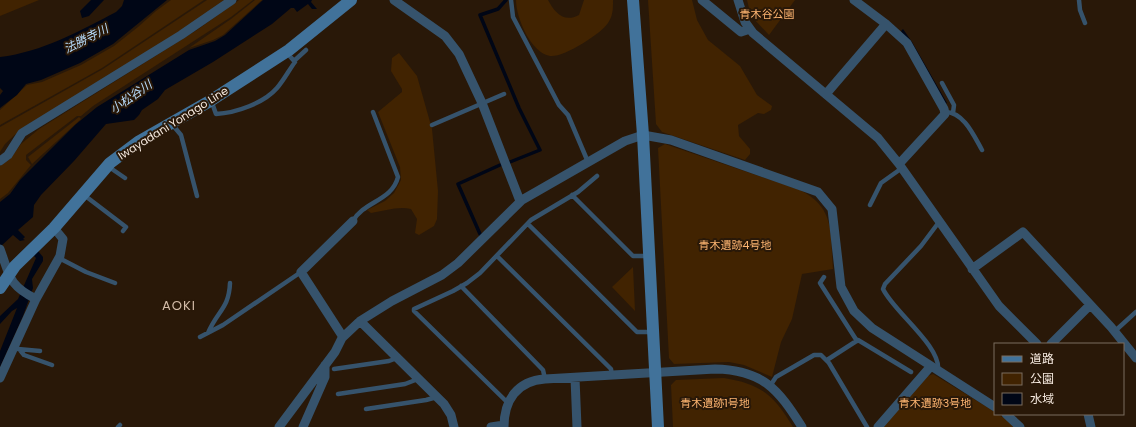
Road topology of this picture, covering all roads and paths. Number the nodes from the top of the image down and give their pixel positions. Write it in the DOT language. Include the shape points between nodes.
graph roads {
  1 [pos="232,0"];
  2 [pos="351,0"];
  3 [pos="394,0"];
  4 [pos="511,0"];
  5 [pos="633,0"];
  6 [pos="702,0"];
  7 [pos="738,0"];
  8 [pos="854,0"];
  9 [pos="1079,0"];
  10 [pos="1085,23"];
  11 [pos="886,24"];
  12 [pos="750,29"];
  13 [pos="306,50"];
  14 [pos="290,56"];
  15 [pos="942,83"];
  16 [pos="504,94"];
  17 [pos="826,94"];
  18 [pos="211,100"];
  19 [pos="482,104"];
  20 [pos="373,112"];
  21 [pos="949,112"];
  22 [pos="171,123"];
  23 [pos="432,125"];
  24 [pos="643,135"];
  25 [pos="982,150"];
  26 [pos="0,160"];
  27 [pos="588,162"];
  28 [pos="108,166"];
  29 [pos="901,166"];
  30 [pos="597,176"];
  31 [pos="126,178"];
  32 [pos="83,194"];
  33 [pos="572,195"];
  34 [pos="197,196"];
  35 [pos="520,201"];
  36 [pos="870,205"];
  37 [pos="353,220"];
  38 [pos="940,222"];
  39 [pos="528,224"];
  40 [pos="54,228"];
  41 [pos="123,231"];
  42 [pos="0,249"];
  43 [pos="496,256"];
  44 [pos="649,256"];
  45 [pos="59,258"];
  46 [pos="972,269"];
  47 [pos="7,270"];
  48 [pos="301,272"];
  49 [pos="824,278"];
  50 [pos="230,282"];
  51 [pos="115,283"];
  52 [pos="461,286"];
  53 [pos="0,288"];
  54 [pos="34,298"];
  55 [pos="1090,305"];
  56 [pos="1136,312"];
  57 [pos="360,321"];
  58 [pos="653,332"];
  59 [pos="1115,332"];
  60 [pos="208,333"];
  61 [pos="200,337"];
  62 [pos="344,337"];
  63 [pos="857,341"];
  64 [pos="1036,343"];
  65 [pos="1052,343"];
  66 [pos="1124,343"];
  67 [pos="1124,343"];
  68 [pos="17,349"];
  69 [pos="40,351"];
  70 [pos="397,358"];
  71 [pos="1136,358"];
  72 [pos="827,360"];
  73 [pos="52,365"];
  74 [pos="329,367"];
  75 [pos="934,368"];
  76 [pos="911,372"];
  77 [pos="655,373"];
  78 [pos="612,376"];
  79 [pos="0,378"];
  80 [pos="575,378"];
  81 [pos="418,379"];
  82 [pos="545,379"];
  83 [pos="770,386"];
  84 [pos="338,394"];
  85 [pos="436,397"];
  86 [pos="508,403"];
  87 [pos="994,406"];
  88 [pos="366,409"];
  89 [pos="1007,415"];
  90 [pos="1088,415"];
  91 [pos="504,426"];
  92 [pos="279,427"];
  93 [pos="303,427"];
  94 [pos="454,427"];
  95 [pos="491,427"];
  96 [pos="577,427"];
  97 [pos="658,427"];
  98 [pos="802,427"];
  99 [pos="867,427"];
  100 [pos="878,427"];
  101 [pos="1020,427"];
  102 [pos="1091,427"];
  1 -- 26 [label="street" via="181,35 22,133 8,155"];
  2 -- 14 [label="main road, Iwayadani Yonago Line"];
  3 -- 19 [label="street" via="453,44"];
  4 -- 27 [label="lane" via="513,17 560,105 568,115"];
  5 -- 24 [label="main road"];
  6 -- 12 [label="street" via="741,32"];
  7 -- 12 [label="street"];
  8 -- 11 [label="street"];
  9 -- 10 [label="lane"];
  11 -- 17 [label="street"];
  11 -- 21 [label="street" via="907,43"];
  12 -- 17 [label="street"];
  13 -- 14 [label="lane"];
  14 -- 18 [label="main road, Iwayadani Yonago Line"];
  14 -- 18 [label="lane" via="277,88 265,98 243,108 216,114"];
  15 -- 21 [label="lane" via="954,105"];
  16 -- 19 [label="lane"];
  17 -- 29 [label="street" via="878,138"];
  18 -- 22 [label="main road, Iwayadani Yonago Line"];
  19 -- 23 [label="lane"];
  19 -- 35 [label="street"];
  20 -- 37 [label="lane" via="398,177 396,186 390,192 358,213"];
  21 -- 25 [label="lane" via="968,126"];
  21 -- 29 [label="street"];
  22 -- 28 [label="main road, Iwayadani Yonago Line" via="138,142"];
  22 -- 34 [label="lane" via="181,135"];
  24 -- 27 [label="street" via="625,141"];
  24 -- 44 [label="main road"];
  24 -- 75 [label="street" via="671,140 818,192 832,209 841,287 854,311 872,328"];
  27 -- 35 [label="street"];
  28 -- 31 [label="lane"];
  28 -- 32 [label="main road, Iwayadani Yonago Line"];
  29 -- 36 [label="lane" via="881,183"];
  29 -- 38 [label="street"];
  30 -- 33 [label="lane"];
  32 -- 40 [label="main road, Iwayadani Yonago Line"];
  32 -- 41 [label="lane" via="126,227"];
  33 -- 39 [label="lane"];
  33 -- 44 [label="lane" via="633,256"];
  35 -- 57 [label="street" via="458,263 442,275"];
  37 -- 48 [label="street"];
  38 -- 46 [label="street"];
  38 -- 75 [label="lane" via="884,284 883,289 933,350 939,362"];
  39 -- 43 [label="lane"];
  39 -- 58 [label="lane" via="637,332"];
  40 -- 45 [label="street" via="63,239"];
  40 -- 47 [label="main road, Iwayadani Yonago Line" via="15,266"];
  42 -- 47 [label="street"];
  43 -- 52 [label="lane" via="480,273"];
  43 -- 78 [label="lane" via="611,369"];
  44 -- 58 [label="main road"];
  45 -- 51 [label="lane"];
  45 -- 54 [label="street"];
  46 -- 55 [label="street" via="1023,232"];
  46 -- 64 [label="street" via="999,306"];
  47 -- 53 [label="main road, Iwayadani Yonago Line"];
  47 -- 54 [label="street" via="19,290"];
  48 -- 60 [label="lane" via="244,312"];
  48 -- 62 [label="street"];
  49 -- 63 [label="lane" via="820,283"];
  50 -- 60 [label="lane" via="230,296"];
  52 -- 82 [label="lane" via="543,370"];
  52 -- 86 [label="lane" via="416,306 414,312"];
  54 -- 68 [label="street"];
  55 -- 59 [label="street"];
  55 -- 65 [label="street"];
  56 -- 59 [label="lane"];
  57 -- 62 [label="street"];
  57 -- 70 [label="street"];
  58 -- 77 [label="main road"];
  59 -- 66 [label="street"];
  60 -- 61 [label="lane"];
  62 -- 74 [label="street"];
  63 -- 72 [label="lane"];
  63 -- 76 [label="lane" via="864,342"];
  67 -- 71 [label="street"];
  68 -- 69 [label="lane"];
  68 -- 73 [label="lane" via="24,355"];
  68 -- 79 [label="street"];
  70 -- 74 [label="lane"];
  70 -- 81 [label="street"];
  72 -- 83 [label="lane" via="821,355 814,355 776,377"];
  72 -- 99 [label="lane"];
  74 -- 92 [label="street"];
  74 -- 93 [label="street"];
  75 -- 87 [label="street"];
  75 -- 100 [label="street"];
  77 -- 78 [label="street"];
  77 -- 83 [label="street" via="728,369 749,374"];
  77 -- 97 [label="main road"];
  78 -- 80 [label="street"];
  80 -- 82 [label="street"];
  80 -- 96 [label="street"];
  81 -- 84 [label="lane" via="405,384"];
  81 -- 85 [label="street"];
  82 -- 86 [label="street" via="526,383 513,394"];
  83 -- 98 [label="street" via="784,398"];
  85 -- 88 [label="lane"];
  85 -- 94 [label="street" via="451,415"];
  86 -- 91 [label="street"];
  89 -- 101 [label="street"];
  90 -- 102 [label="street"];
  91 -- 95 [label="street"];
}
